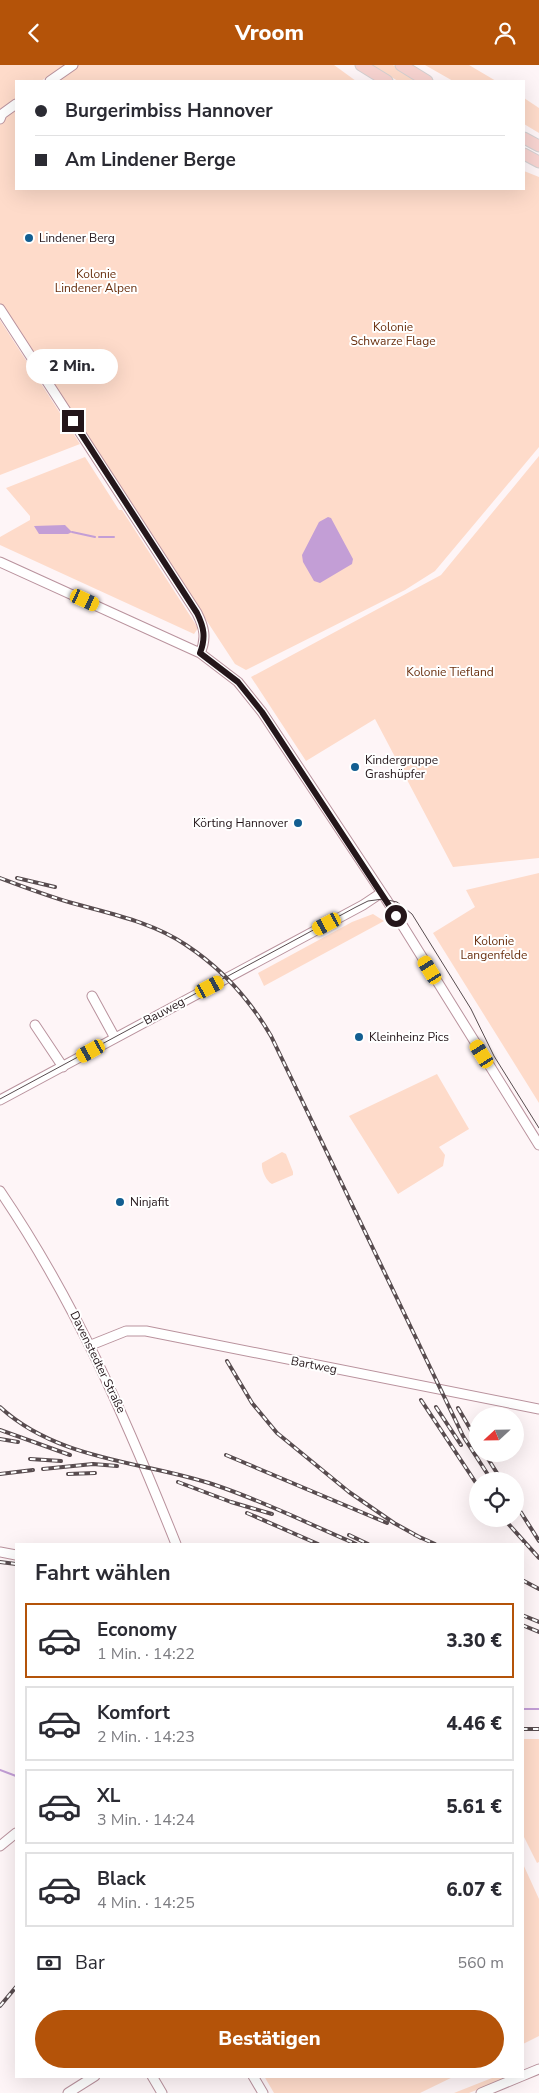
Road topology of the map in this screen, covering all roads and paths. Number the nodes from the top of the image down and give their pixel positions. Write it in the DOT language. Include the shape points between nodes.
graph roads {
  1 [pos="73,65"];
  2 [pos="361,65"];
  3 [pos="401,65"];
  4 [pos="51,80"];
  5 [pos="385,80"];
  6 [pos="425,80"];
  7 [pos="15,105"];
  8 [pos="0,119"];
  9 [pos="525,139"];
  10 [pos="539,146"];
  11 [pos="525,155"];
  12 [pos="539,162"];
  13 [pos="0,309"];
  14 [pos="0,561"];
  15 [pos="200,653"];
  16 [pos="381,893"];
  17 [pos="92,996"];
  18 [pos="35,1025"];
  19 [pos="115,1038"];
  20 [pos="63,1067"];
  21 [pos="0,1100"];
  22 [pos="539,1145"];
  23 [pos="0,1191"];
  24 [pos="91,1345"];
  25 [pos="539,1409"];
  26 [pos="176,1543"];
  27 [pos="0,1552"];
  28 [pos="15,1555"];
  29 [pos="15,1834"];
  30 [pos="0,1846"];
  31 [pos="539,2069"];
  32 [pos="524,2075"];
  33 [pos="93,2078"];
  34 [pos="153,2078"];
  35 [pos="254,2078"];
  36 [pos="517,2078"];
  37 [pos="68,2093"];
  38 [pos="162,2093"];
  39 [pos="263,2093"];
  40 [pos="480,2093"];
  1 -- 4 [label="street"];
  2 -- 5 [label="main road"];
  3 -- 6 [label="main road"];
  7 -- 8 [label="street" via="2,113"];
  9 -- 10 [label="main road"];
  11 -- 12 [label="main road"];
  13 -- 15 [label="street" via="197,613 205,638"];
  14 -- 15 [label="street"];
  15 -- 16 [label="street" via="238,682 262,712"];
  16 -- 19 [label="street, Bauweg"];
  16 -- 22 [label="street"];
  17 -- 19 [label="street"];
  18 -- 20 [label="street"];
  19 -- 20 [label="street, Bauweg"];
  20 -- 21 [label="street, Bauweg"];
  23 -- 24 [label="street, Davenstedter Straße" via="50,1270"];
  24 -- 25 [label="street, Bartweg" via="126,1331 146,1331"];
  24 -- 26 [label="street, Davenstedter Straße" via="128,1424"];
  27 -- 28 [label="street"];
  29 -- 30 [label="street"];
  31 -- 32 [label="street"];
  33 -- 37 [label="street"];
  34 -- 38 [label="street"];
  35 -- 39 [label="street"];
  36 -- 40 [label="street"];
}
